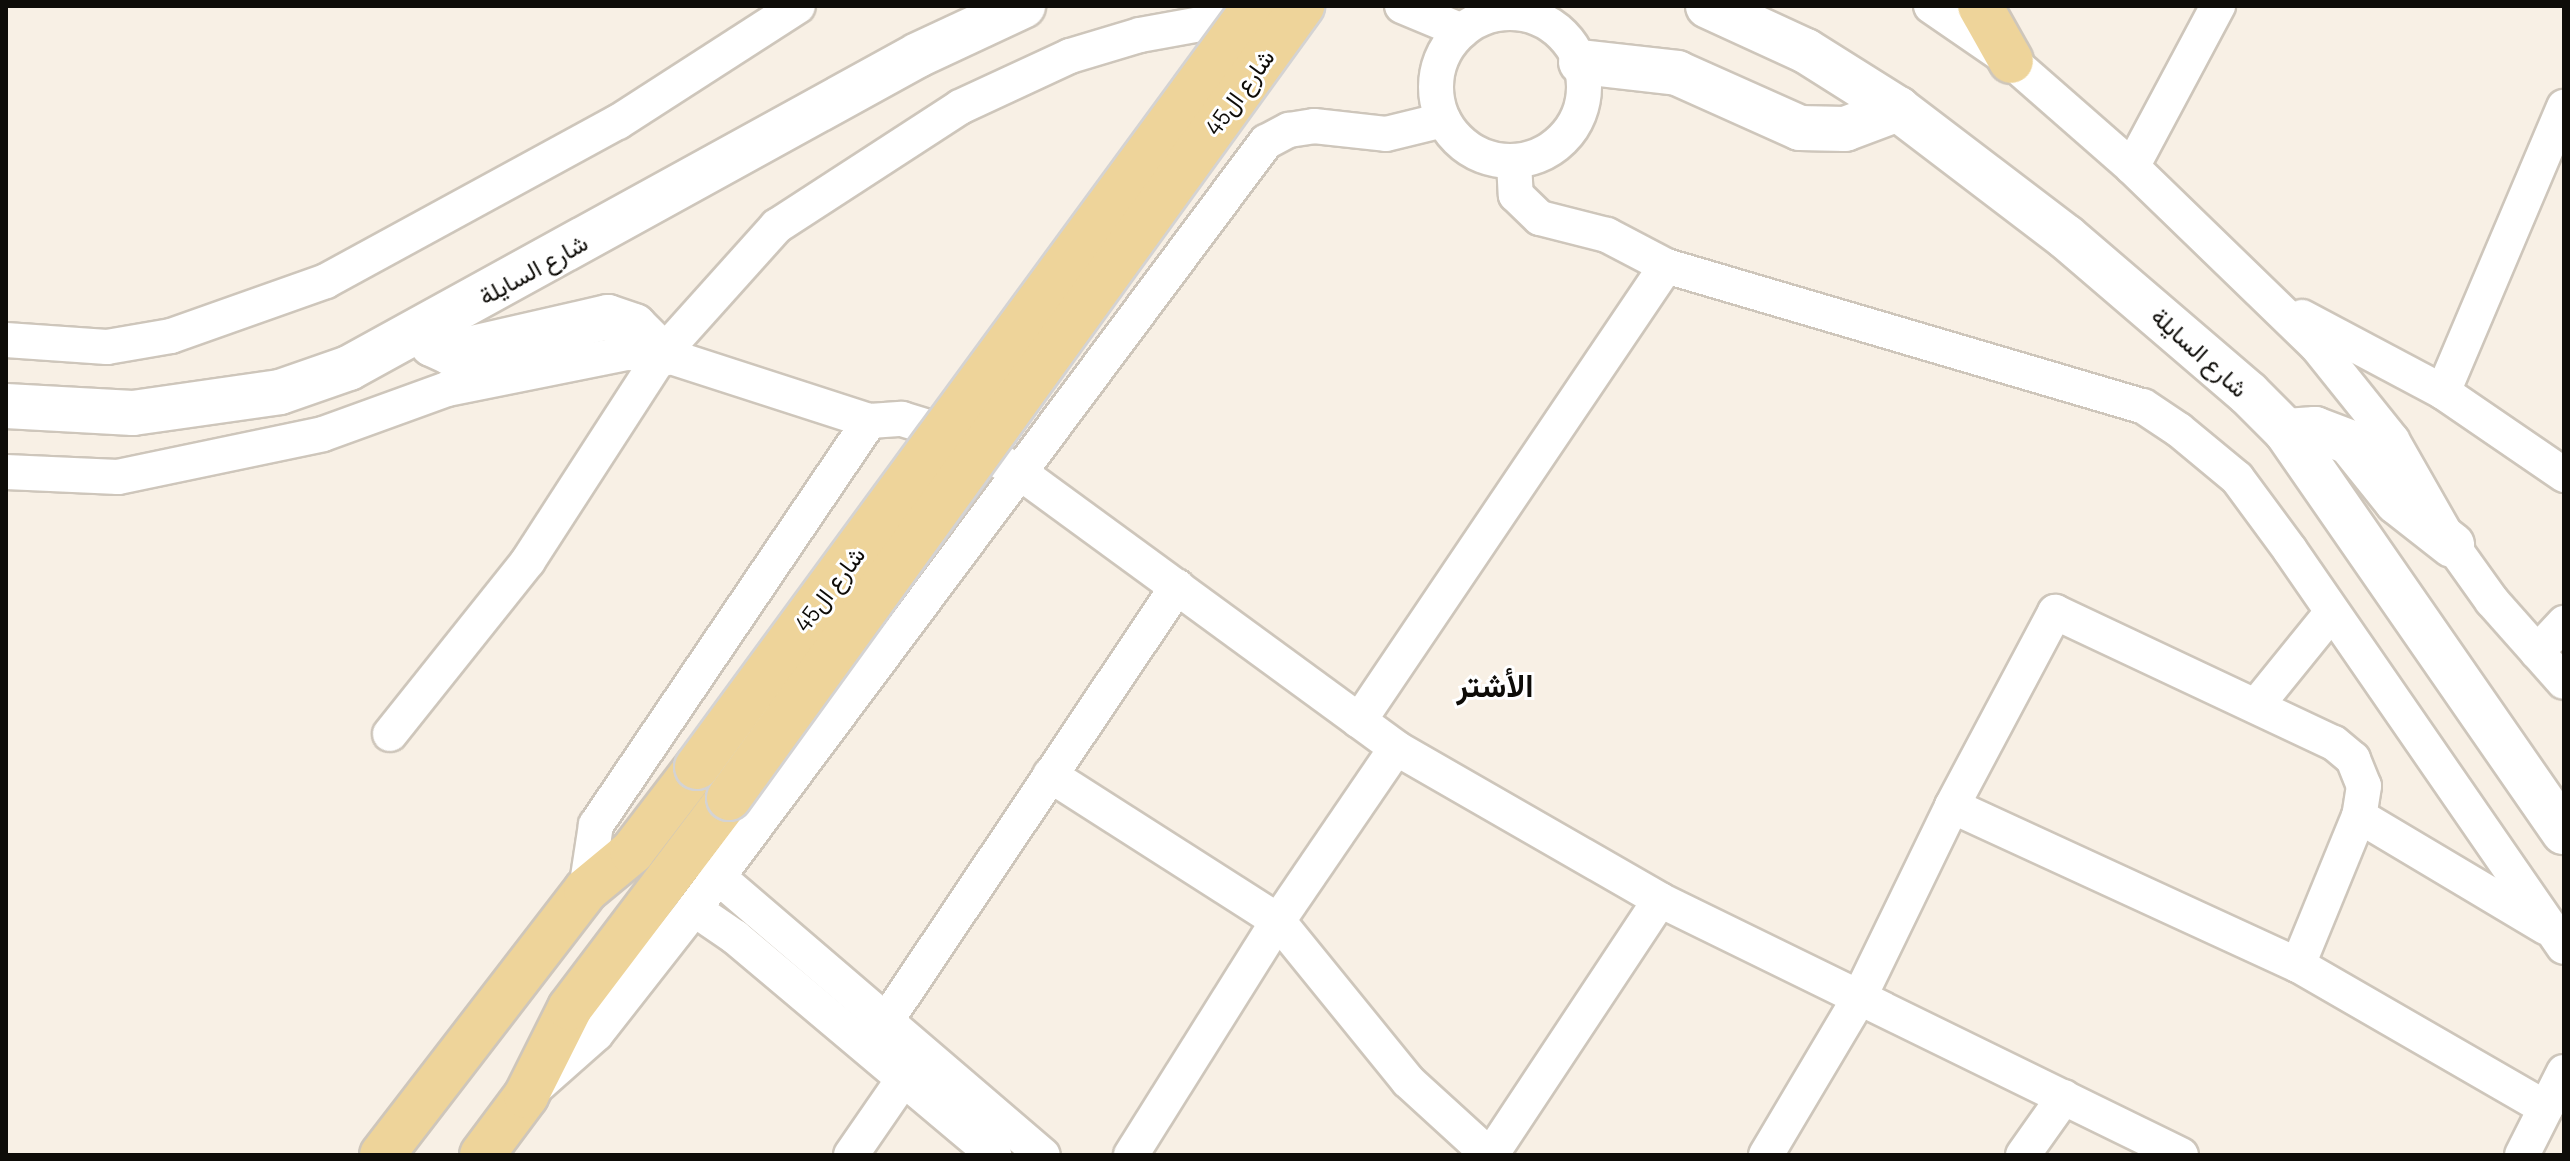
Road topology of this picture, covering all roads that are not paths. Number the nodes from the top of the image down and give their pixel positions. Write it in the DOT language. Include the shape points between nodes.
graph roads {
  1 [pos="798,6"];
  2 [pos="1023,6"];
  3 [pos="1255,6"];
  4 [pos="1302,6"];
  5 [pos="1320,6"];
  6 [pos="1402,6"];
  7 [pos="1708,6"];
  8 [pos="1931,6"];
  9 [pos="1980,6"];
  10 [pos="2218,6"];
  11 [pos="1462,31"];
  12 [pos="2011,61"];
  13 [pos="1581,62"];
  14 [pos="2564,107"];
  15 [pos="1898,109"];
  16 [pos="1443,120"];
  17 [pos="1514,162"];
  18 [pos="2132,167"];
  19 [pos="1666,266"];
  20 [pos="2273,302"];
  21 [pos="423,331"];
  22 [pos="6,340"];
  23 [pos="662,354"];
  24 [pos="2443,392"];
  25 [pos="6,406"];
  26 [pos="870,421"];
  27 [pos="2286,431"];
  28 [pos="6,472"];
  29 [pos="1022,474"];
  30 [pos="2564,475"];
  31 [pos="2452,545"];
  32 [pos="1177,587"];
  33 [pos="2332,612"];
  34 [pos="2564,623"];
  35 [pos="2537,652"];
  36 [pos="2564,682"];
  37 [pos="2256,706"];
  38 [pos="1359,721"];
  39 [pos="390,734"];
  40 [pos="1396,748"];
  41 [pos="1050,775"];
  42 [pos="1952,806"];
  43 [pos="2359,816"];
  44 [pos="2564,832"];
  45 [pos="717,876"];
  46 [pos="586,890"];
  47 [pos="1660,900"];
  48 [pos="694,909"];
  49 [pos="1278,921"];
  50 [pos="2559,940"];
  51 [pos="2298,965"];
  52 [pos="1858,1000"];
  53 [pos="886,1021"];
  54 [pos="2564,1072"];
  55 [pos="902,1081"];
  56 [pos="526,1096"];
  57 [pos="2064,1097"];
  58 [pos="2546,1108"];
  59 [pos="2165,1151"];
  60 [pos="382,1155"];
  61 [pos="482,1155"];
  62 [pos="851,1155"];
  63 [pos="994,1155"];
  64 [pos="1043,1155"];
  65 [pos="1131,1155"];
  66 [pos="1490,1155"];
  67 [pos="1766,1155"];
  68 [pos="2023,1155"];
  69 [pos="2522,1155"];
  1 -- 22 [label="street" via="618,122 326,281 171,336 107,347"];
  2 -- 21 [label="main road, شارع السايلة" via="918,55"];
  3 -- 46 [label="main road, شارع ال45, bridge" via="697,767 632,852"];
  4 -- 56 [label="main road, شارع ال45, bridge" via="729,798 570,1008"];
  5 -- 23 [label="street" via="1140,35 1070,56 960,107 777,226"];
  6 -- 11 [label="street"];
  7 -- 15 [label="main road, شارع السايلة" via="1806,51"];
  8 -- 12 [label="street"];
  9 -- 12 [label="main road"];
  10 -- 18 [label="street"];
  11 -- 13 [label="street" via="1499,14 1539,19 1557,29"];
  11 -- 16 [label="street" via="1440,63 1437,101"];
  12 -- 18 [label="street"];
  13 -- 15 [label="main road" via="1667,70 1800,128 1845,129"];
  13 -- 17 [label="street" via="1585,85 1572,129 1546,152"];
  14 -- 24 [label="street"];
  15 -- 27 [label="main road, شارع السايلة" via="2199,347"];
  16 -- 17 [label="street" via="1472,151"];
  16 -- 29 [label="street" via="1386,134 1314,126 1289,130 1266,142"];
  17 -- 19 [label="street" via="1516,195 1525,210 1607,235"];
  18 -- 20 [label="street"];
  19 -- 33 [label="street" via="2143,406 2237,478"];
  19 -- 38 [label="street"];
  20 -- 24 [label="street"];
  20 -- 31 [label="street" via="2316,345 2392,440"];
  21 -- 23 [label="main road" via="432,344 451,353 608,317 634,326"];
  21 -- 25 [label="main road, شارع السايلة" via="349,368 280,392 133,413"];
  23 -- 26 [label="street"];
  23 -- 28 [label="street" via="598,356 447,389 323,434 118,477"];
  23 -- 39 [label="street" via="528,561"];
  24 -- 30 [label="street"];
  26 -- 29 [label="street" via="902,419 954,435"];
  26 -- 46 [label="street" via="596,825"];
  27 -- 31 [label="main road" via="2315,429 2349,442 2397,502"];
  27 -- 44 [label="main road, شارع السايلة"];
  29 -- 32 [label="street"];
  29 -- 45 [label="street"];
  31 -- 35 [label="street"];
  32 -- 38 [label="street"];
  32 -- 41 [label="street"];
  33 -- 37 [label="street"];
  33 -- 50 [label="street"];
  34 -- 35 [label="street"];
  35 -- 36 [label="street"];
  37 -- 42 [label="street" via="2055,612"];
  37 -- 43 [label="street" via="2334,743 2353,759 2364,786"];
  38 -- 40 [label="street"];
  40 -- 47 [label="street"];
  40 -- 49 [label="street"];
  41 -- 49 [label="street"];
  41 -- 53 [label="street"];
  42 -- 51 [label="street"];
  42 -- 52 [label="street"];
  43 -- 50 [label="street"];
  43 -- 51 [label="street"];
  45 -- 48 [label="street"];
  45 -- 53 [label="street"];
  46 -- 60 [label="main road, شارع ال45"];
  47 -- 52 [label="street"];
  47 -- 66 [label="street"];
  48 -- 55 [label="street" via="735,937"];
  48 -- 56 [label="street" via="596,1034"];
  49 -- 65 [label="street"];
  49 -- 66 [label="street" via="1408,1081"];
  51 -- 58 [label="street"];
  52 -- 57 [label="street"];
  52 -- 67 [label="street"];
  53 -- 64 [label="street"];
  54 -- 58 [label="street"];
  55 -- 62 [label="street"];
  55 -- 63 [label="street"];
  56 -- 61 [label="main road, شارع ال45"];
  57 -- 59 [label="street"];
  57 -- 68 [label="street"];
  58 -- 69 [label="street"];
}
